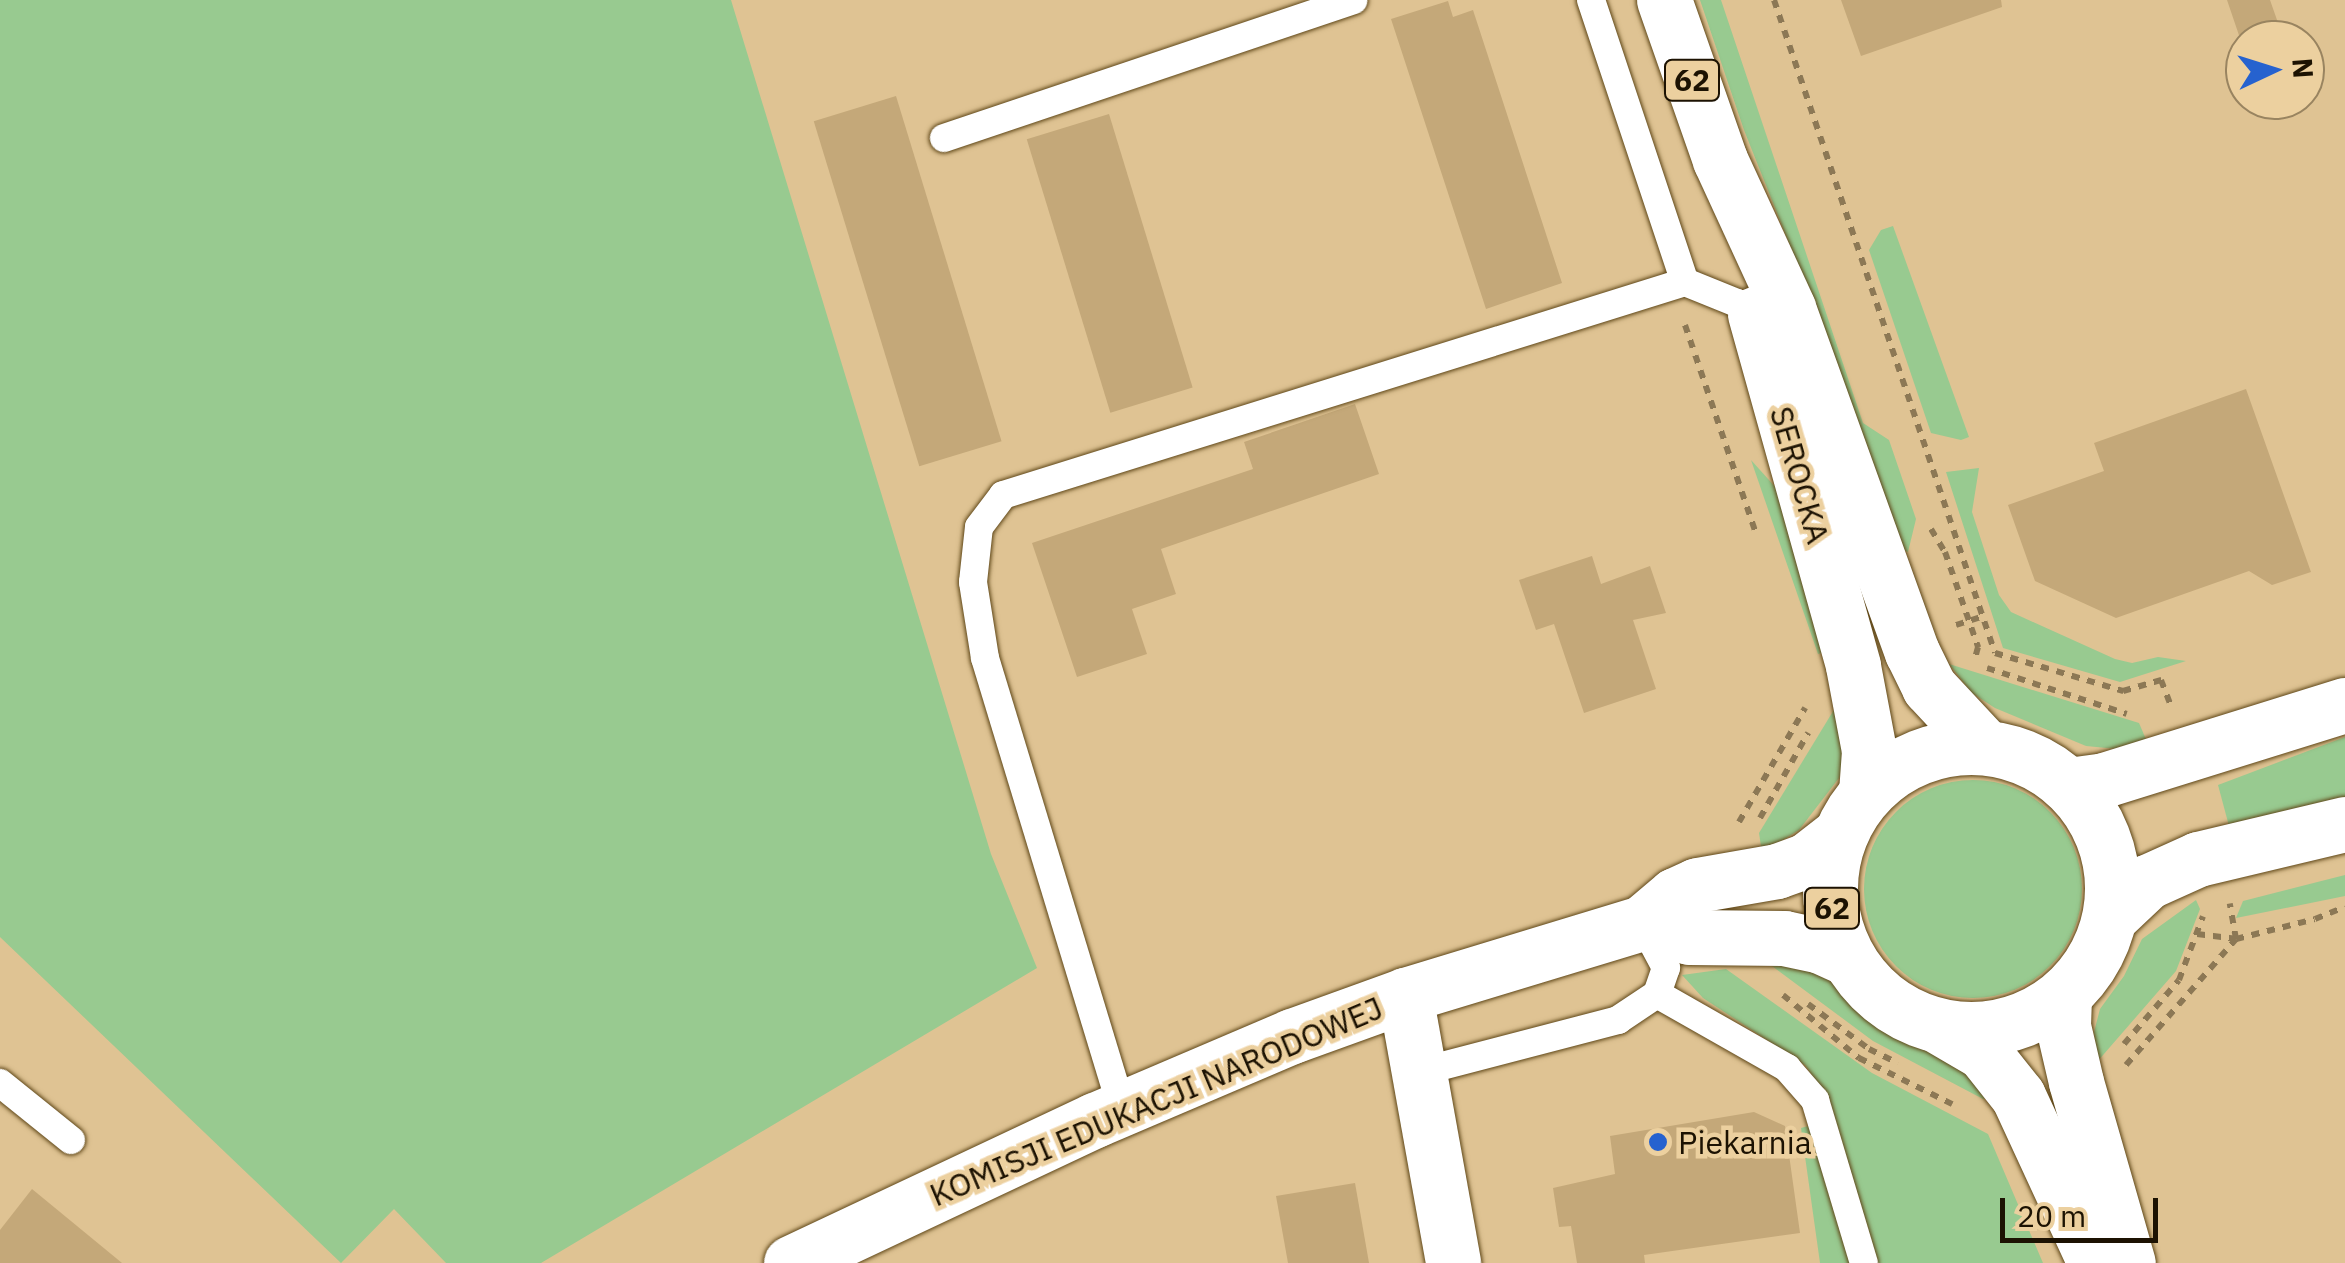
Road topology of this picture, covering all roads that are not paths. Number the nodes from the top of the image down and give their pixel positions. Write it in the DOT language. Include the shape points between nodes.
graph roads {
  1 [pos="1353,0"];
  2 [pos="1590,0"];
  3 [pos="1664,0"];
  4 [pos="944,138"];
  5 [pos="1720,160"];
  6 [pos="1678,284"];
  7 [pos="1756,320"];
  8 [pos="2345,705"];
  9 [pos="1984,746"];
  10 [pos="2069,785"];
  11 [pos="1852,814"];
  12 [pos="2345,824"];
  13 [pos="2110,916"];
  14 [pos="1642,923"];
  15 [pos="1847,958"];
  16 [pos="1657,994"];
  17 [pos="1405,995"];
  18 [pos="2064,997"];
  19 [pos="1940,1027"];
  20 [pos="1419,1072"];
  21 [pos="0,1084"];
  22 [pos="1122,1109"];
  23 [pos="71,1140"];
  24 [pos="791,1263"];
  25 [pos="1454,1263"];
  26 [pos="1864,1263"];
  27 [pos="2094,1263"];
  28 [pos="2128,1263"];
  1 -- 4 [label="lane"];
  2 -- 6 [label="lane"];
  3 -- 5 [label="main road, SEROCKA / 62"];
  5 -- 7 [label="main road, SEROCKA / 62"];
  5 -- 9 [label="main road, SEROCKA / 62" via="1788,308 1929,688"];
  6 -- 7 [label="lane" via="1737,303"];
  6 -- 22 [label="lane" via="1043,479 1003,495 979,527 973,582 985,658"];
  7 -- 11 [label="main road, SEROCKA / 62" via="1855,674 1869,751"];
  8 -- 10 [label="main road"];
  9 -- 10 [label="main road, 62" via="2030,758"];
  9 -- 11 [label="main road, 62" via="1940,749 1900,765"];
  10 -- 13 [label="main road, 62" via="2097,823 2112,868"];
  11 -- 14 [label="main road, KOMISJI EDUKACJI NARODOWEJ" via="1808,860 1675,895"];
  11 -- 15 [label="main road, 62" via="1830,877 1832,918"];
  12 -- 13 [label="main road" via="2210,855 2147,882"];
  13 -- 18 [label="main road, 62" via="2094,960"];
  14 -- 15 [label="main road" via="1688,936 1818,944"];
  14 -- 16 [label="lane" via="1666,968"];
  14 -- 17 [label="main road, KOMISJI EDUKACJI NARODOWEJ"];
  15 -- 19 [label="main road, 62" via="1900,1012"];
  16 -- 20 [label="lane" via="1618,1020"];
  16 -- 26 [label="lane" via="1787,1068 1814,1100"];
  17 -- 20 [label="main road"];
  17 -- 22 [label="main road, KOMISJI EDUKACJI NARODOWEJ"];
  18 -- 19 [label="main road, 62" via="2024,1021 1982,1030"];
  18 -- 28 [label="main road" via="2063,1026 2079,1094"];
  19 -- 27 [label="main road, 62" via="1983,1052 2018,1096"];
  20 -- 25 [label="main road"];
  21 -- 23 [label="lane"];
  22 -- 24 [label="main road, KOMISJI EDUKACJI NARODOWEJ"];
}
